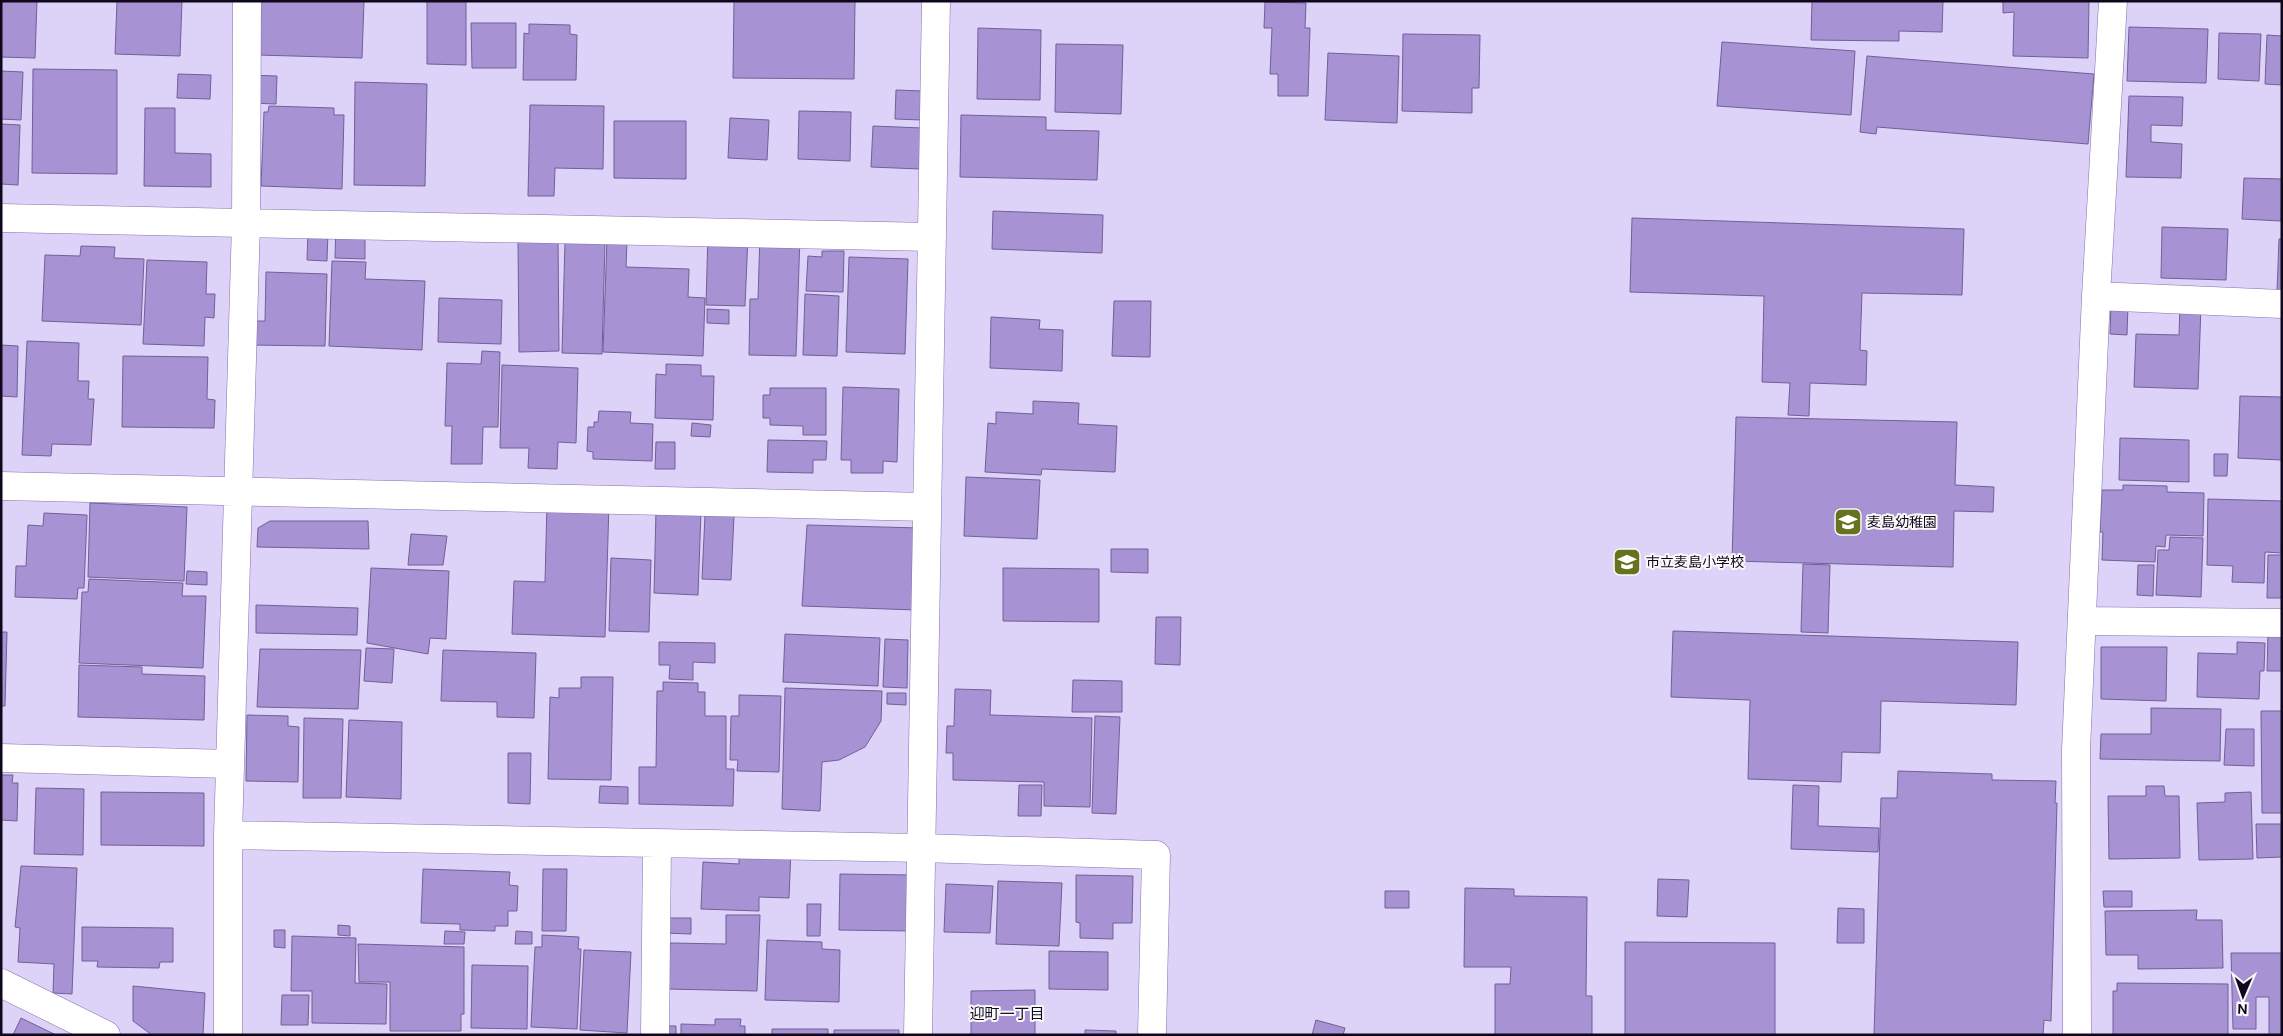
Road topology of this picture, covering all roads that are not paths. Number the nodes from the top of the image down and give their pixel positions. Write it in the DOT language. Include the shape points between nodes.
graph roads {
  1 [pos="247,1"];
  2 [pos="936,1"];
  3 [pos="2113,1"];
  4 [pos="1,218"];
  5 [pos="246,223"];
  6 [pos="932,236"];
  7 [pos="2096,296"];
  8 [pos="2282,304"];
  9 [pos="1,486"];
  10 [pos="238,491"];
  11 [pos="927,507"];
  12 [pos="2083,621"];
  13 [pos="2282,623"];
  14 [pos="1,758"];
  15 [pos="230,764"];
  16 [pos="228,835"];
  17 [pos="657,845"];
  18 [pos="921,848"];
  19 [pos="1,983"];
  20 [pos="106,1035"];
  21 [pos="228,1035"];
  22 [pos="655,1035"];
  23 [pos="918,1035"];
  24 [pos="1152,1035"];
  25 [pos="2077,1035"];
  1 -- 5 [label="street"];
  2 -- 6 [label="street"];
  3 -- 7 [label="street"];
  4 -- 5 [label="street"];
  5 -- 6 [label="street"];
  5 -- 10 [label="street"];
  6 -- 11 [label="street"];
  7 -- 8 [label="street"];
  7 -- 12 [label="street"];
  9 -- 10 [label="street"];
  10 -- 11 [label="street"];
  10 -- 15 [label="street"];
  11 -- 18 [label="street"];
  12 -- 13 [label="street"];
  12 -- 25 [label="street" via="2076,750"];
  14 -- 15 [label="street"];
  15 -- 16 [label="street"];
  16 -- 17 [label="street"];
  16 -- 21 [label="street"];
  17 -- 18 [label="street"];
  17 -- 22 [label="street"];
  18 -- 23 [label="street"];
  18 -- 24 [label="street" via="1156,855"];
  19 -- 20 [label="street"];
}
